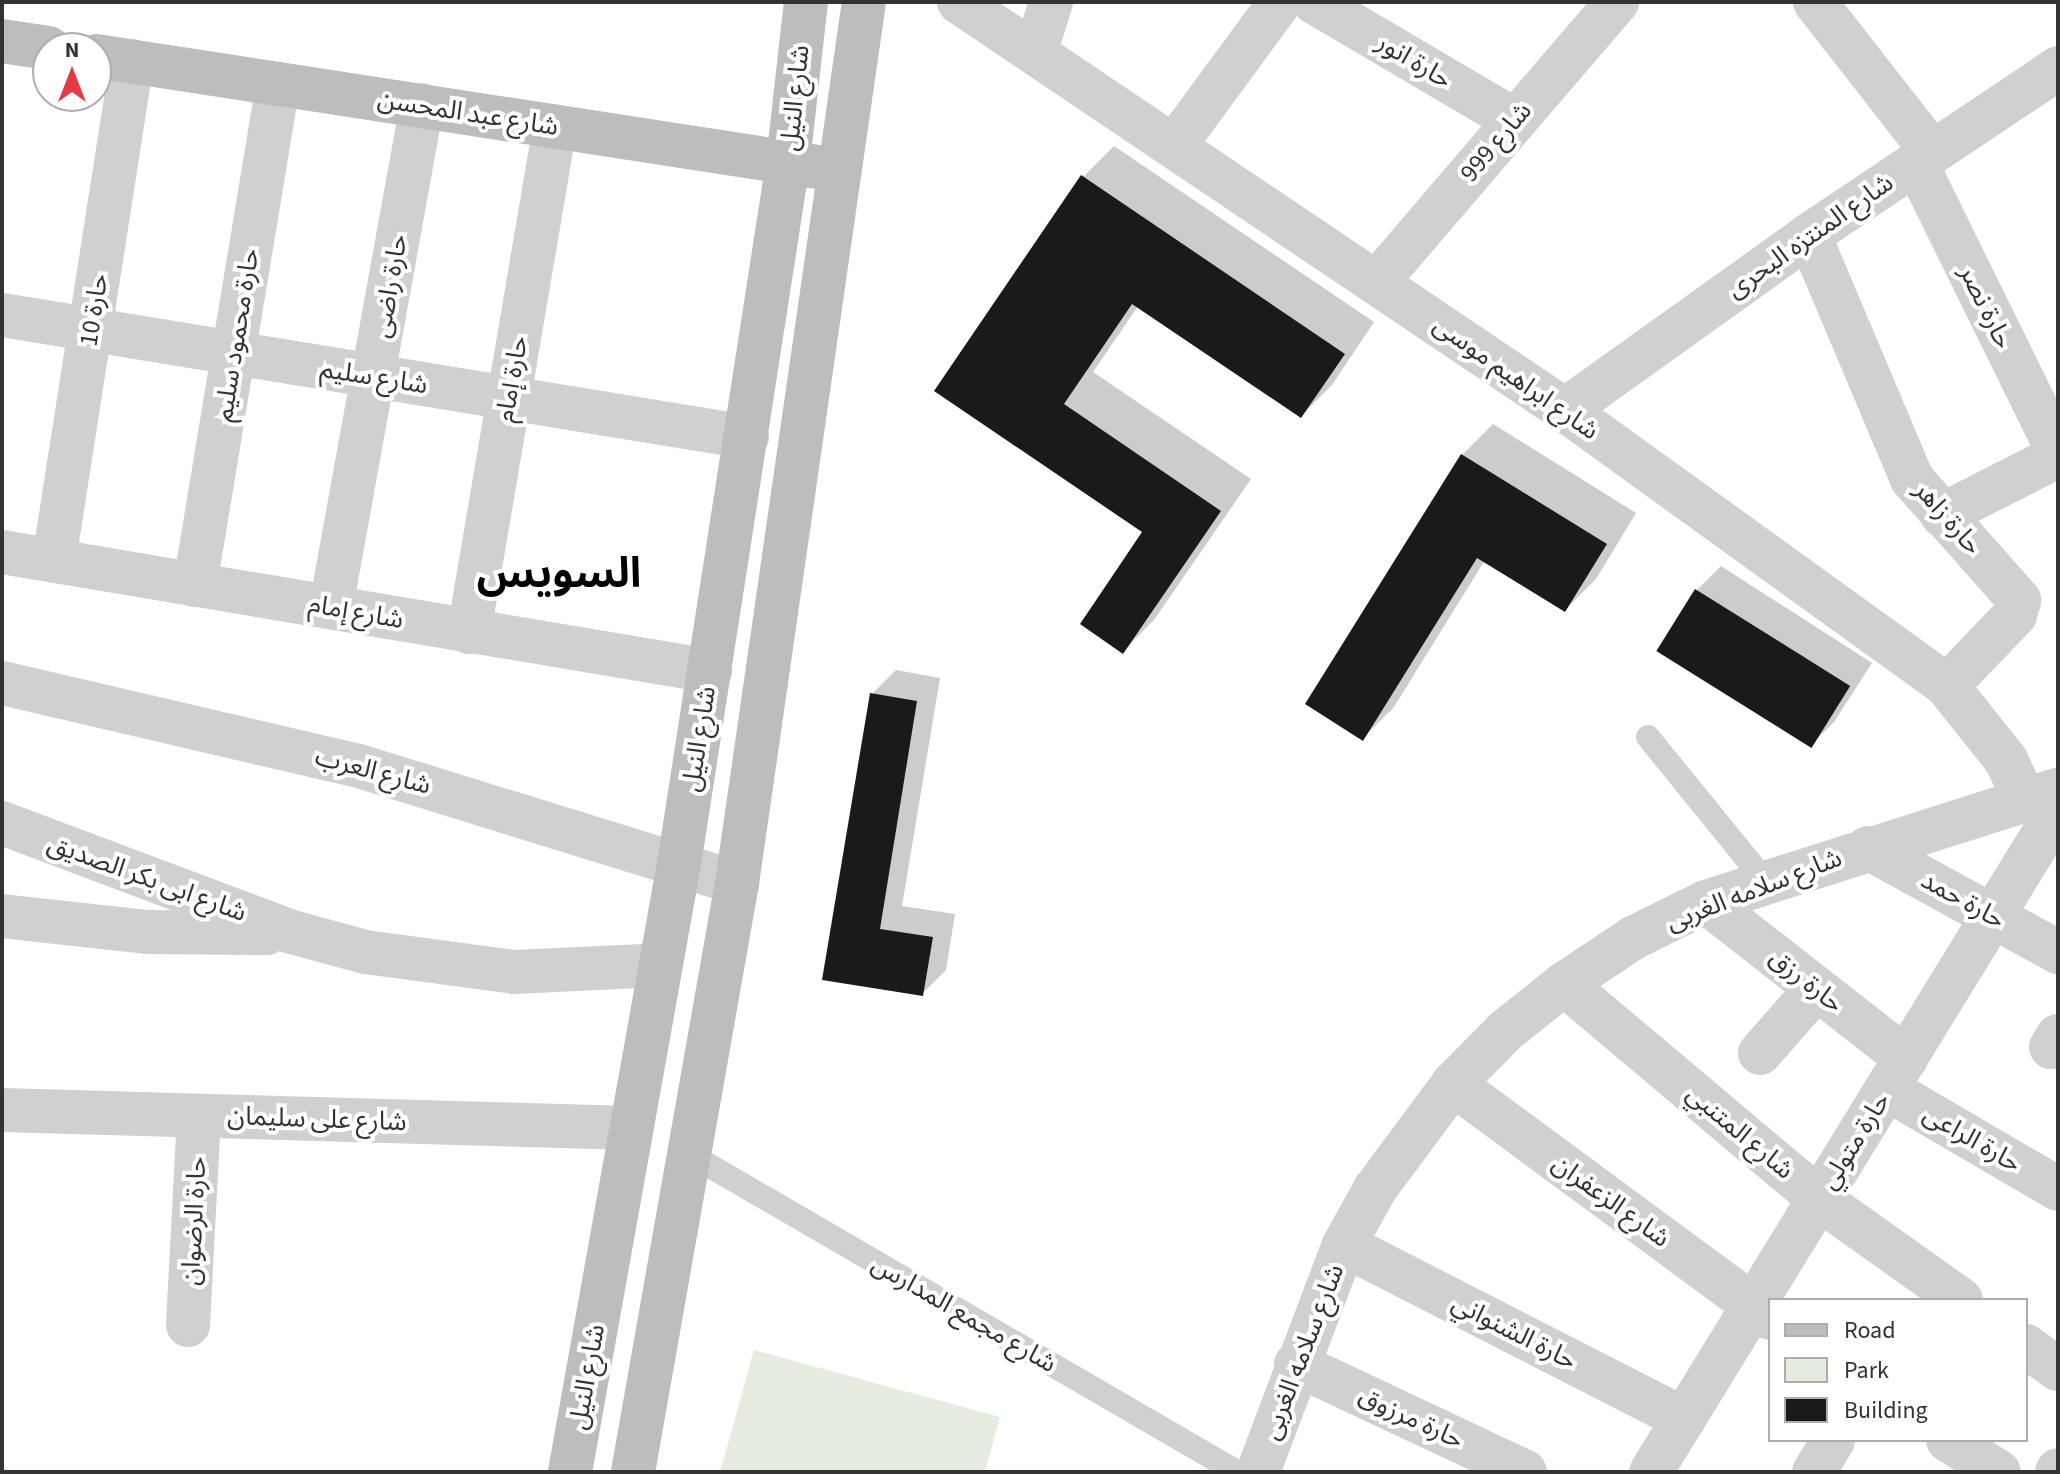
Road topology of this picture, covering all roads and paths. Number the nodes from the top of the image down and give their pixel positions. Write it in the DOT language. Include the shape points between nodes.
graph roads {
  1 [pos="806,2"];
  2 [pos="864,2"];
  3 [pos="959,2"];
  4 [pos="1051,2"];
  5 [pos="1245,2"];
  6 [pos="1280,2"];
  7 [pos="1314,2"];
  8 [pos="1617,2"];
  9 [pos="1819,4"];
  10 [pos="2,41"];
  11 [pos="32,46"];
  12 [pos="1036,50"];
  13 [pos="114,58"];
  14 [pos="2058,68"];
  15 [pos="1226,76"];
  16 [pos="278,84"];
  17 [pos="422,105"];
  18 [pos="1514,120"];
  19 [pos="555,126"];
  20 [pos="1175,145"];
  21 [pos="1924,158"];
  22 [pos="788,162"];
  23 [pos="840,170"];
  24 [pos="1809,235"];
  25 [pos="1377,282"];
  26 [pos="2,315"];
  27 [pos="91,330"];
  28 [pos="235,353"];
  29 [pos="374,377"];
  30 [pos="509,399"];
  31 [pos="1565,410"];
  32 [pos="747,437"];
  33 [pos="2058,454"];
  34 [pos="1942,515"];
  35 [pos="2,552"];
  36 [pos="54,560"];
  37 [pos="195,585"];
  38 [pos="331,607"];
  39 [pos="469,632"];
  40 [pos="710,671"];
  41 [pos="2,683"];
  42 [pos="1947,686"];
  43 [pos="1648,737"];
  44 [pos="2049,814"];
  45 [pos="2,823"];
  46 [pos="1868,848"];
  47 [pos="679,864"];
  48 [pos="1765,881"];
  49 [pos="737,883"];
  50 [pos="1706,902"];
  51 [pos="2,916"];
  52 [pos="1993,917"];
  53 [pos="292,932"];
  54 [pos="2058,952"];
  55 [pos="660,965"];
  56 [pos="1564,984"];
  57 [pos="1816,989"];
  58 [pos="1760,1053"];
  59 [pos="1896,1074"];
  60 [pos="1453,1084"];
  61 [pos="2,1110"];
  62 [pos="199,1116"];
  63 [pos="631,1128"];
  64 [pos="691,1155"];
  65 [pos="2058,1189"];
  66 [pos="1819,1199"];
  67 [pos="1344,1245"];
  68 [pos="1769,1298"];
  69 [pos="1958,1298"];
  70 [pos="1762,1312"];
  71 [pos="188,1325"];
  72 [pos="2028,1347"];
  73 [pos="1296,1364"];
  74 [pos="2058,1369"];
  75 [pos="1684,1419"];
  76 [pos="1832,1442"];
  77 [pos="1951,1442"];
  78 [pos="570,1472"];
  79 [pos="633,1472"];
  80 [pos="1237,1472"];
  81 [pos="1258,1472"];
  82 [pos="1525,1472"];
  83 [pos="1651,1472"];
  84 [pos="1814,1472"];
  85 [pos="1999,1472"];
  1 -- 22 [label="main road, شارع النيل"];
  2 -- 23 [label="main road, شارع النيل"];
  3 -- 12 [label="street, شارع ابراهيم موسى"];
  4 -- 12 [label="street"];
  5 -- 15 [label="street"];
  6 -- 15 [label="street"];
  7 -- 18 [label="street, حارة انور"];
  8 -- 18 [label="street, شارع 999"];
  9 -- 21 [label="street, حارة نصر"];
  10 -- 11 [label="main road"];
  12 -- 20 [label="street, شارع ابراهيم موسى"];
  13 -- 16 [label="main road, شارع عبد المحسن"];
  13 -- 27 [label="street, حارة 10"];
  14 -- 21 [label="street, شارع المنتزه البحرى"];
  15 -- 20 [label="street"];
  16 -- 17 [label="main road, شارع عبد المحسن"];
  16 -- 28 [label="street, حارة محمود سليم"];
  17 -- 19 [label="main road, شارع عبد المحسن"];
  17 -- 29 [label="street, حارة راضى"];
  18 -- 25 [label="street, شارع 999"];
  19 -- 22 [label="main road, شارع عبد المحسن"];
  19 -- 30 [label="street, حارة إمام"];
  20 -- 25 [label="street, شارع ابراهيم موسى"];
  21 -- 24 [label="street, شارع المنتزه البحرى"];
  21 -- 33 [label="street, حارة نصر"];
  22 -- 23 [label="main road, شارع عبد المحسن"];
  22 -- 32 [label="main road, شارع النيل"];
  23 -- 49 [label="main road, شارع النيل"];
  24 -- 31 [label="street, شارع المنتزه البحرى"];
  24 -- 34 [label="street, حارة زاهر" via="1912,479"];
  25 -- 31 [label="street, شارع ابراهيم موسى"];
  26 -- 27 [label="street, شارع سليم"];
  27 -- 28 [label="street, شارع سليم"];
  27 -- 36 [label="street, حارة 10"];
  28 -- 29 [label="street, شارع سليم"];
  28 -- 37 [label="street, حارة محمود سليم"];
  29 -- 30 [label="street, شارع سليم"];
  29 -- 38 [label="street, حارة راضى"];
  30 -- 32 [label="street, شارع سليم"];
  30 -- 39 [label="street, حارة إمام"];
  31 -- 42 [label="street, شارع ابراهيم موسى"];
  32 -- 40 [label="main road, شارع النيل"];
  33 -- 34 [label="street"];
  34 -- 42 [label="street, حارة زاهر" via="2019,600 2015,615"];
  35 -- 36 [label="street, شارع إمام"];
  36 -- 37 [label="street, شارع إمام"];
  37 -- 38 [label="street, شارع إمام"];
  38 -- 39 [label="street, شارع إمام"];
  39 -- 40 [label="street, شارع إمام"];
  40 -- 47 [label="main road, شارع النيل"];
  41 -- 47 [label="street, شارع العرب" via="359,766"];
  42 -- 44 [label="street, شارع ابراهيم موسى"];
  43 -- 48 [label="lane"];
  44 -- 46 [label="street, شارع سلامه الغربى"];
  44 -- 52 [label="street, حارة متولي"];
  45 -- 53 [label="street, شارع ابى بكر الصديق"];
  46 -- 48 [label="street, شارع سلامه الغربى"];
  46 -- 52 [label="street, حارة حمد"];
  47 -- 49 [label="street, شارع العرب"];
  47 -- 55 [label="main road, شارع النيل"];
  48 -- 50 [label="street, شارع سلامه الغربى"];
  49 -- 64 [label="main road, شارع النيل"];
  50 -- 56 [label="street, شارع سلامه الغربى" via="1633,938"];
  50 -- 57 [label="street, حارة رزق"];
  51 -- 53 [label="street, شارع ابى بكر الصديق" via="146,932"];
  52 -- 54 [label="street, حارة حمد"];
  52 -- 59 [label="street, حارة متولي"];
  53 -- 55 [label="street, شارع ابى بكر الصديق" via="439,965 514,972"];
  55 -- 63 [label="main road, شارع النيل"];
  56 -- 60 [label="street, شارع سلامه الغربى"];
  56 -- 66 [label="street, شارع المتنبي"];
  57 -- 58 [label="street"];
  57 -- 59 [label="street, حارة رزق"];
  59 -- 65 [label="street, حارة الراعى"];
  59 -- 66 [label="street, حارة متولي"];
  60 -- 67 [label="street, شارع سلامه الغربى" via="1383,1178"];
  60 -- 70 [label="street, شارع الزعفران"];
  61 -- 62 [label="street, شارع على سليمان"];
  62 -- 63 [label="street, شارع على سليمان"];
  62 -- 71 [label="street, حارة الرضوان"];
  63 -- 78 [label="main road, شارع النيل"];
  64 -- 79 [label="main road, شارع النيل"];
  64 -- 80 [label="lane, شارع مجمع المدارس"];
  66 -- 68 [label="street, حارة متولي"];
  66 -- 69 [label="street, شارع المتنبي"];
  67 -- 73 [label="street, شارع سلامه الغربى"];
  67 -- 75 [label="street, حارة الشنواني"];
  70 -- 75 [label="street, حارة متولي"];
  72 -- 74 [label="street"];
  73 -- 81 [label="street, شارع سلامه الغربى"];
  73 -- 82 [label="street, حارة مرزوق"];
  75 -- 83 [label="street, حارة متولي"];
  76 -- 84 [label="street"];
  77 -- 85 [label="street"];
}
